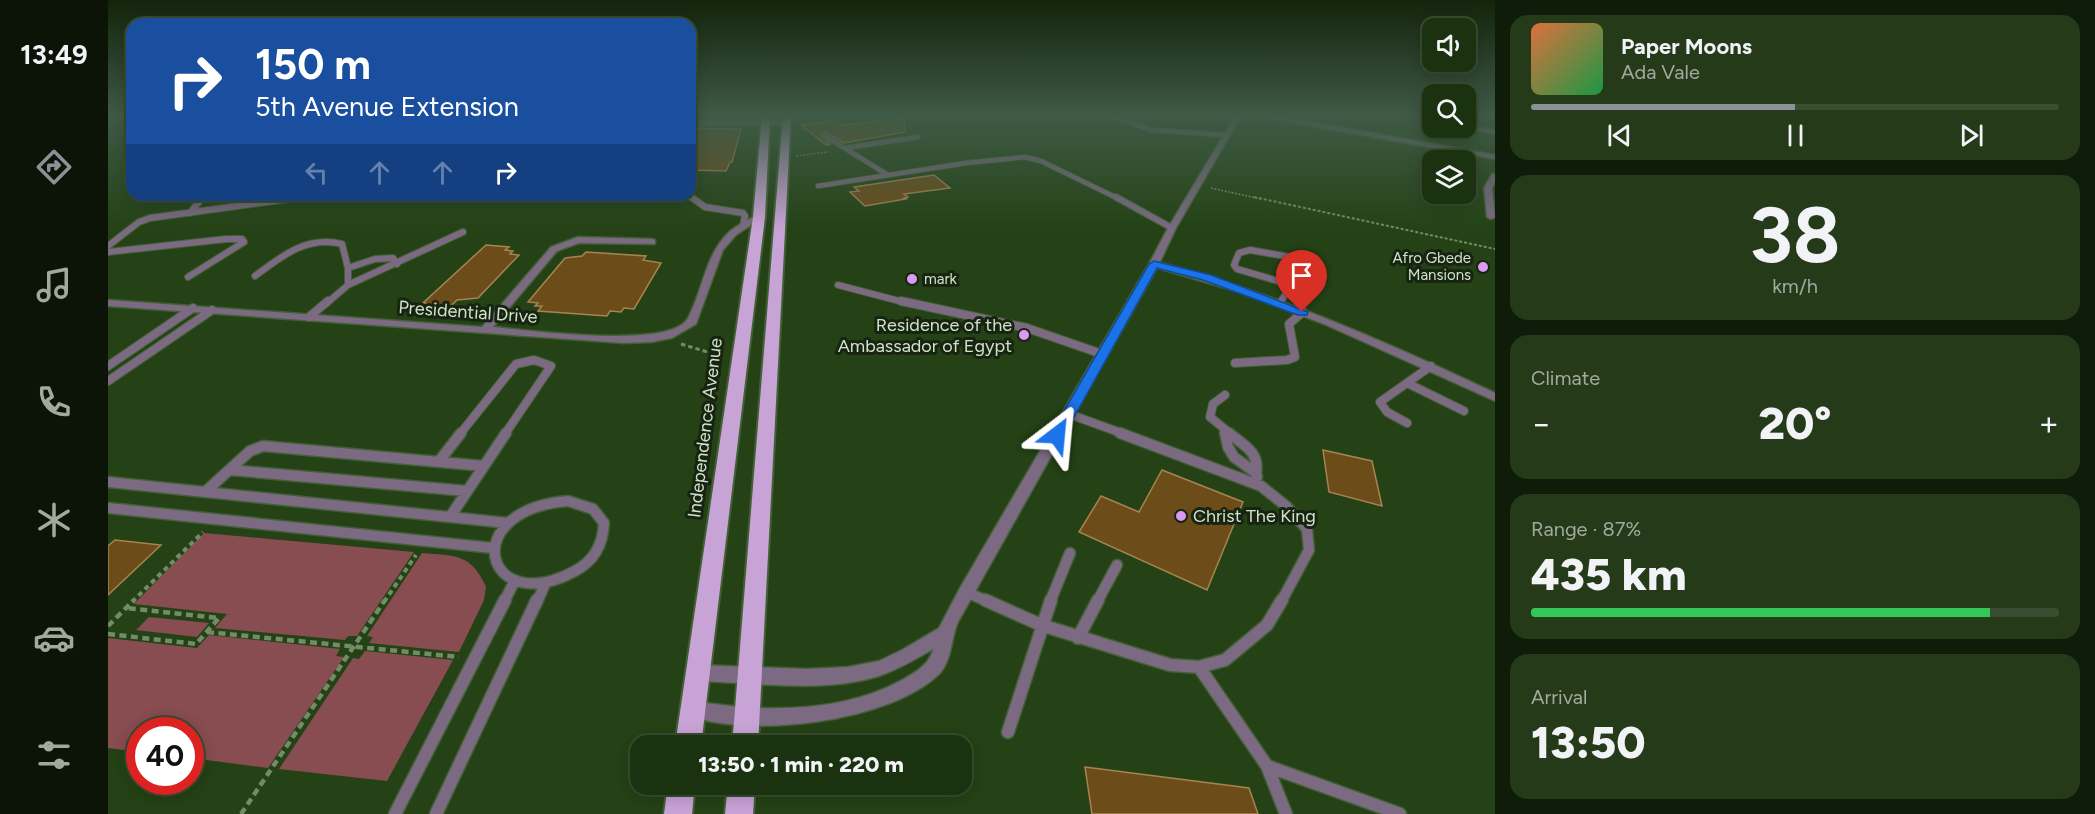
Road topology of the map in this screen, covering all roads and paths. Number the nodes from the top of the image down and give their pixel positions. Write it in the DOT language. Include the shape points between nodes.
graph roads {
  1 [pos="764,154"];
  2 [pos="785,154"];
  3 [pos="807,154"];
  4 [pos="855,154"];
  5 [pos="1215,154"];
  6 [pos="1478,154"];
  7 [pos="794,156"];
  8 [pos="1495,157"];
  9 [pos="888,175"];
  10 [pos="1495,176"];
  11 [pos="1197,185"];
  12 [pos="818,186"];
  13 [pos="200,201"];
  14 [pos="283,201"];
  15 [pos="696,201"];
  16 [pos="190,213"];
  17 [pos="759,217"];
  18 [pos="1491,218"];
  19 [pos="743,225"];
  20 [pos="1172,228"];
  21 [pos="463,232"];
  22 [pos="652,242"];
  23 [pos="108,246"];
  24 [pos="1495,249"];
  25 [pos="108,252"];
  26 [pos="1301,259"];
  27 [pos="398,264"];
  28 [pos="1154,264"];
  29 [pos="348,268"];
  30 [pos="255,276"];
  31 [pos="188,277"];
  32 [pos="348,285"];
  33 [pos="838,285"];
  34 [pos="108,303"];
  35 [pos="1280,303"];
  36 [pos="193,309"];
  37 [pos="212,310"];
  38 [pos="1302,312"];
  39 [pos="309,317"];
  40 [pos="485,330"];
  41 [pos="662,338"];
  42 [pos="1102,354"];
  43 [pos="739,362"];
  44 [pos="1235,363"];
  45 [pos="108,366"];
  46 [pos="1431,366"];
  47 [pos="108,381"];
  48 [pos="1407,383"];
  49 [pos="1225,395"];
  50 [pos="1495,396"];
  51 [pos="1464,411"];
  52 [pos="1068,414"];
  53 [pos="1407,423"];
  54 [pos="1225,432"];
  55 [pos="440,460"];
  56 [pos="484,466"];
  57 [pos="230,470"];
  58 [pos="1256,473"];
  59 [pos="108,482"];
  60 [pos="1261,486"];
  61 [pos="467,491"];
  62 [pos="205,492"];
  63 [pos="108,508"];
  64 [pos="450,517"];
  65 [pos="216,519"];
  66 [pos="508,523"];
  67 [pos="426,541"];
  68 [pos="494,548"];
  69 [pos="1070,553"];
  70 [pos="1117,565"];
  71 [pos="515,580"];
  72 [pos="546,582"];
  73 [pos="966,592"];
  74 [pos="126,608"];
  75 [pos="1041,625"];
  76 [pos="108,626"];
  77 [pos="207,632"];
  78 [pos="945,632"];
  79 [pos="108,634"];
  80 [pos="1078,638"];
  81 [pos="355,645"];
  82 [pos="475,659"];
  83 [pos="1199,667"];
  84 [pos="699,673"];
  85 [pos="751,674"];
  86 [pos="693,709"];
  87 [pos="748,717"];
  88 [pos="1008,732"];
  89 [pos="689,735"];
  90 [pos="746,735"];
  91 [pos="1267,766"];
  92 [pos="681,795"];
  93 [pos="741,795"];
  94 [pos="241,814"];
  95 [pos="394,814"];
  96 [pos="436,814"];
  97 [pos="678,814"];
  98 [pos="739,814"];
  99 [pos="1286,814"];
  100 [pos="1400,814"];
  1 -- 17 [label="highway, Independence Avenue"];
  2 -- 85 [label="highway"];
  3 -- 7 [label="path"];
  4 -- 9 [label="lane"];
  5 -- 11 [label="street"];
  6 -- 8 [label="street"];
  9 -- 12 [label="lane"];
  9 -- 20 [label="lane" via="1025,157 1092,184"];
  10 -- 18 [label="street" via="1488,188"];
  11 -- 20 [label="street"];
  11 -- 24 [label="path"];
  13 -- 16 [label="lane"];
  14 -- 16 [label="lane"];
  15 -- 19 [label="lane" via="705,207 743,213"];
  16 -- 23 [label="lane" via="139,222"];
  17 -- 19 [label="street, Presidential Drive"];
  17 -- 43 [label="highway, Independence Avenue"];
  19 -- 41 [label="street, Presidential Drive" via="719,249 692,322"];
  20 -- 28 [label="street"];
  21 -- 27 [label="lane"];
  22 -- 40 [label="street" via="578,240 554,249"];
  25 -- 31 [label="lane" via="226,239 244,242"];
  26 -- 35 [label="lane" via="1250,250 1239,253 1234,265 1237,269 1289,288"];
  27 -- 29 [label="lane" via="393,258 384,257"];
  27 -- 32 [label="lane"];
  28 -- 35 [label="street"];
  28 -- 42 [label="street"];
  29 -- 30 [label="lane" via="342,244 320,241 293,249"];
  29 -- 32 [label="lane"];
  32 -- 39 [label="lane"];
  33 -- 42 [label="lane" via="1027,328"];
  34 -- 36 [label="street, Presidential Drive"];
  35 -- 38 [label="street"];
  36 -- 37 [label="street, Presidential Drive"];
  36 -- 45 [label="lane"];
  37 -- 39 [label="street, Presidential Drive"];
  37 -- 47 [label="lane"];
  38 -- 44 [label="lane" via="1289,324 1295,357"];
  38 -- 46 [label="street"];
  39 -- 40 [label="street, Presidential Drive"];
  40 -- 41 [label="street, Presidential Drive"];
  41 -- 43 [label="path"];
  42 -- 52 [label="street"];
  43 -- 84 [label="highway, Independence Avenue"];
  46 -- 48 [label="lane"];
  46 -- 50 [label="street"];
  48 -- 51 [label="lane"];
  48 -- 53 [label="lane" via="1380,402 1388,413"];
  49 -- 54 [label="lane" via="1209,410 1210,417"];
  52 -- 60 [label="lane"];
  52 -- 73 [label="street"];
  54 -- 58 [label="lane" via="1231,455"];
  54 -- 58 [label="lane" via="1254,455 1258,463"];
  55 -- 56 [label="lane"];
  55 -- 56 [label="lane" via="516,364 545,362 551,366"];
  55 -- 57 [label="lane" via="262,446 250,451"];
  56 -- 61 [label="lane"];
  57 -- 61 [label="lane"];
  57 -- 62 [label="lane"];
  58 -- 60 [label="lane"];
  59 -- 62 [label="lane"];
  60 -- 83 [label="lane" via="1307,529 1309,550 1267,625 1225,660"];
  61 -- 64 [label="lane"];
  62 -- 64 [label="lane"];
  63 -- 65 [label="lane"];
  64 -- 66 [label="lane"];
  65 -- 67 [label="lane"];
  65 -- 74 [label="path"];
  66 -- 68 [label="lane"];
  66 -- 72 [label="lane" via="526,511 558,502 587,506 604,522 605,538 597,555 569,575"];
  67 -- 68 [label="lane"];
  67 -- 81 [label="path"];
  68 -- 71 [label="lane" via="497,567"];
  69 -- 75 [label="lane"];
  70 -- 80 [label="lane"];
  71 -- 72 [label="lane"];
  71 -- 82 [label="lane"];
  72 -- 96 [label="lane"];
  73 -- 75 [label="lane"];
  73 -- 78 [label="street"];
  74 -- 76 [label="path"];
  74 -- 77 [label="path" via="219,618"];
  75 -- 80 [label="lane"];
  75 -- 88 [label="lane"];
  77 -- 79 [label="path" via="196,644"];
  77 -- 81 [label="path"];
  78 -- 85 [label="street" via="903,658 869,671 829,676"];
  78 -- 87 [label="street" via="935,667 901,690 872,703 828,711"];
  80 -- 83 [label="lane" via="1170,665"];
  81 -- 82 [label="path"];
  81 -- 94 [label="path"];
  82 -- 95 [label="lane"];
  83 -- 91 [label="lane"];
  84 -- 85 [label="street"];
  84 -- 86 [label="highway, Independence Avenue"];
  85 -- 87 [label="highway"];
  86 -- 87 [label="street"];
  86 -- 89 [label="highway, Independence Avenue"];
  87 -- 90 [label="highway"];
  91 -- 99 [label="lane"];
  91 -- 100 [label="lane"];
  92 -- 97 [label="highway"];
  93 -- 98 [label="highway"];
}
